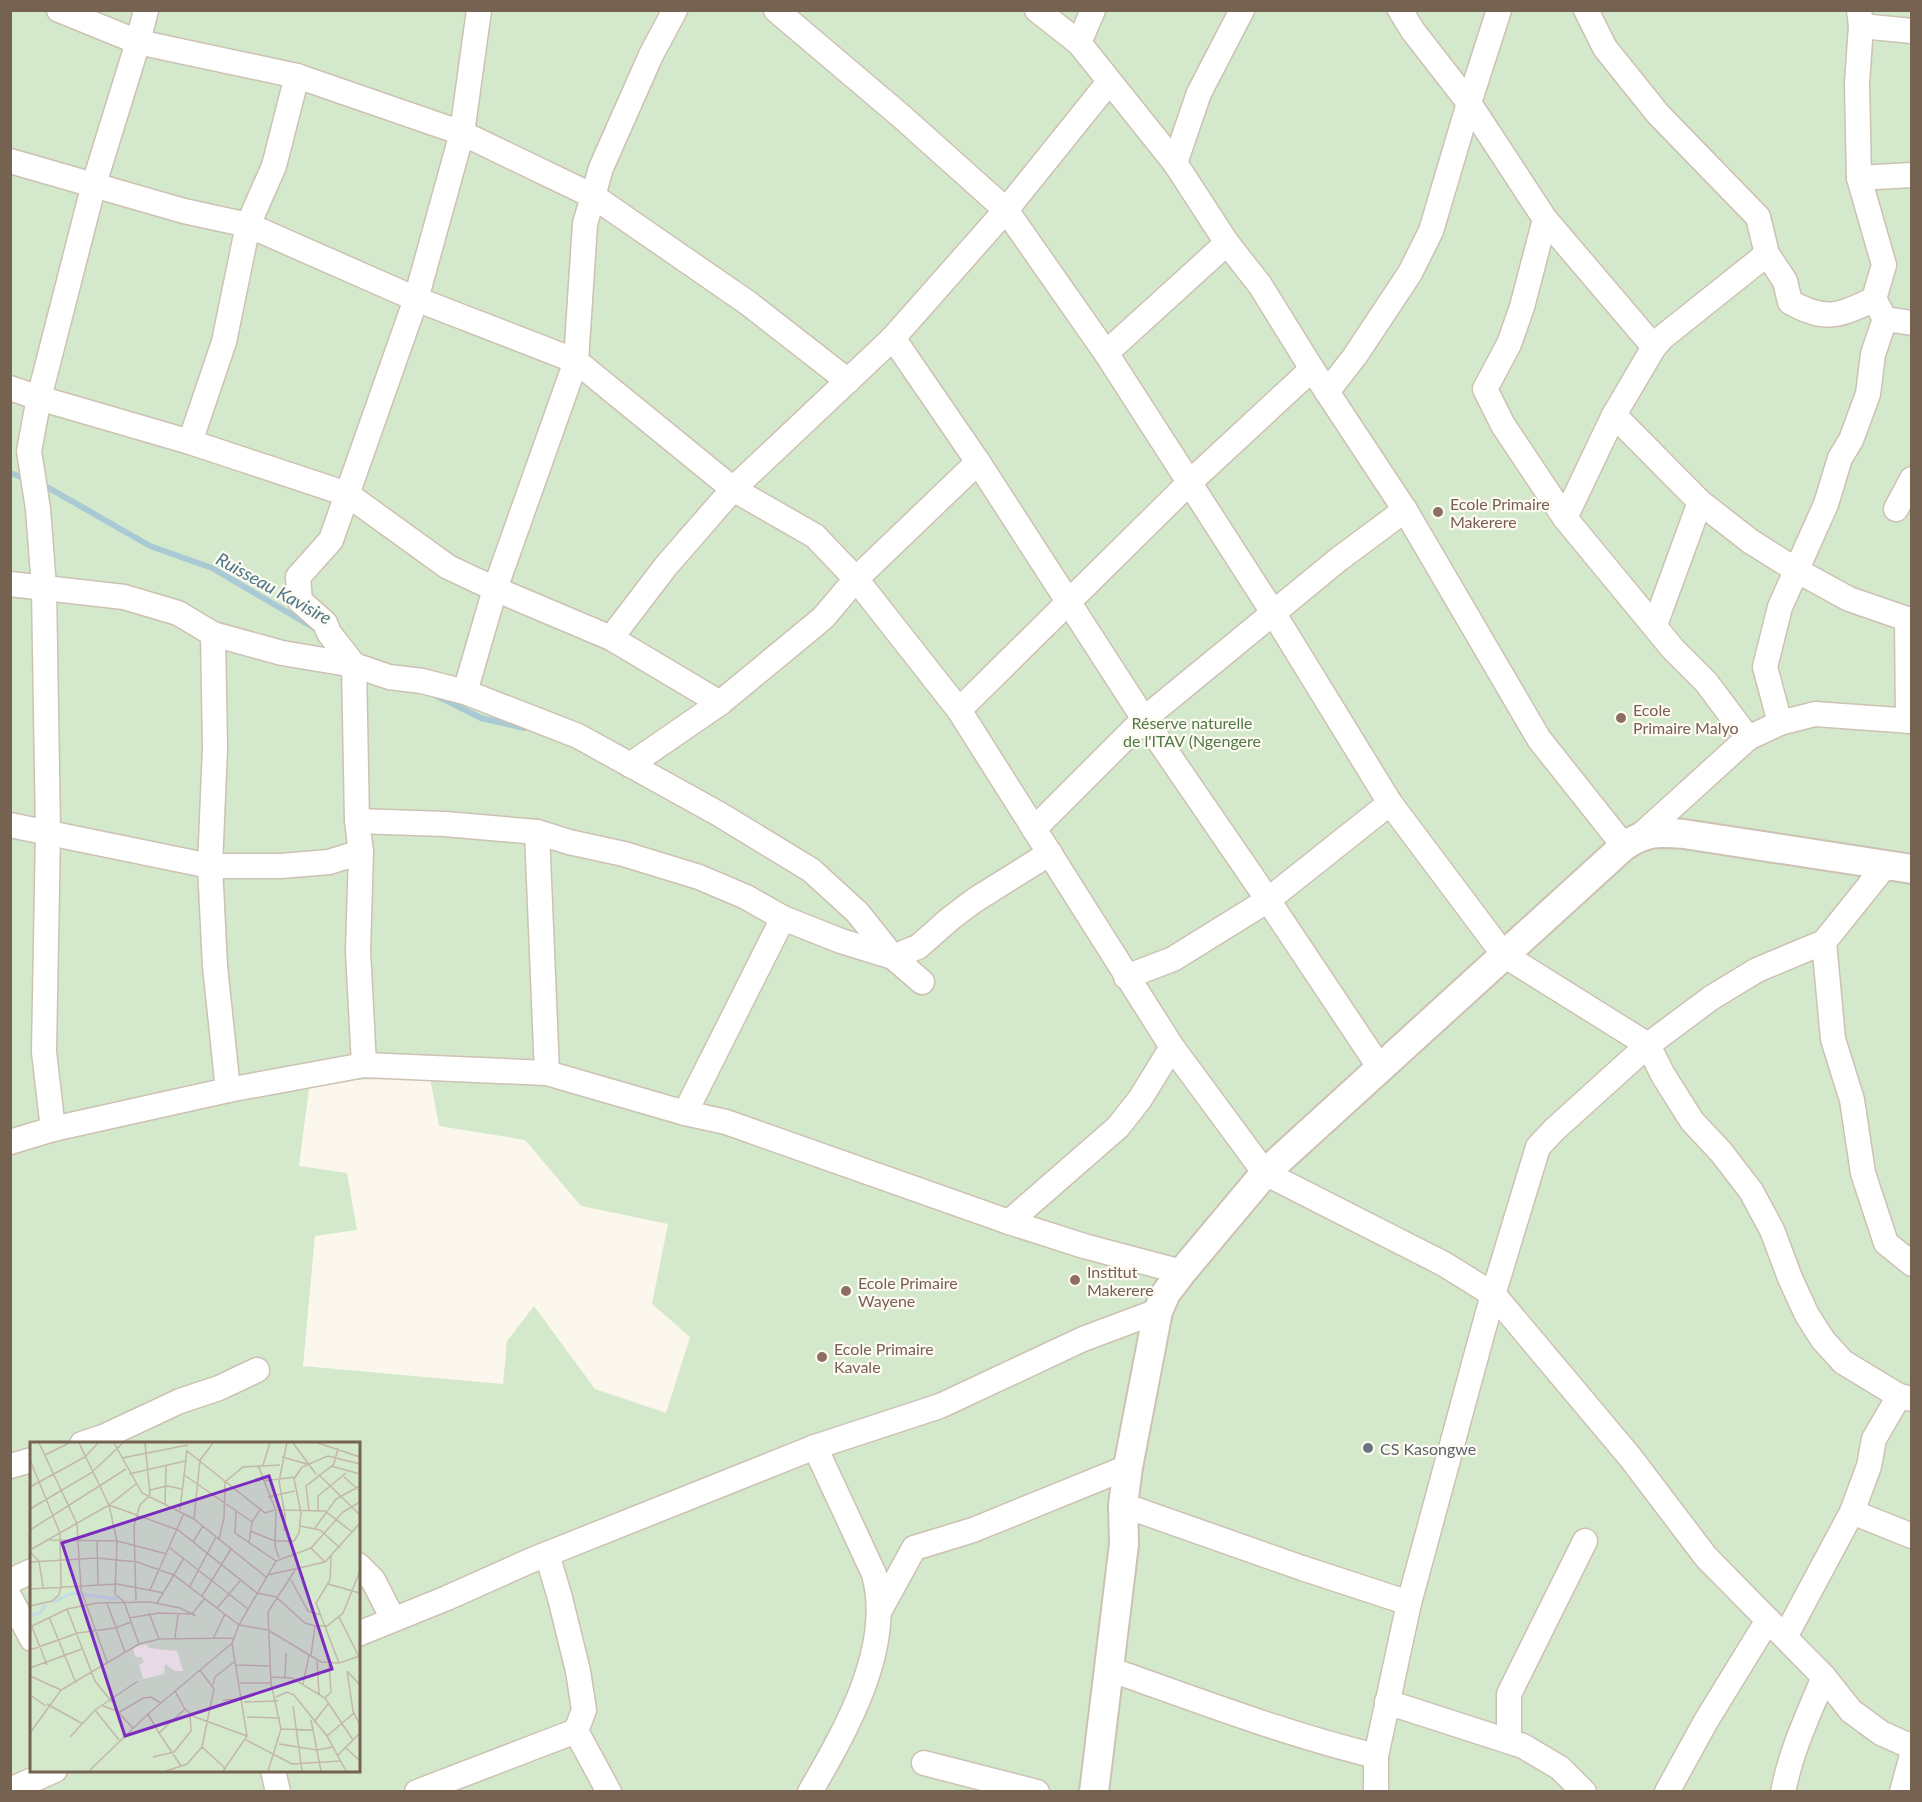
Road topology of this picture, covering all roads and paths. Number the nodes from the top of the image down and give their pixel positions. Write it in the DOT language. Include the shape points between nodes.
graph roads {
  1 [pos="59,10"];
  2 [pos="146,10"];
  3 [pos="479,10"];
  4 [pos="675,10"];
  5 [pos="776,10"];
  6 [pos="1037,10"];
  7 [pos="1093,10"];
  8 [pos="1242,10"];
  9 [pos="1400,10"];
  10 [pos="1499,10"];
  11 [pos="1586,10"];
  12 [pos="1860,18"];
  13 [pos="1911,32"];
  14 [pos="138,42"];
  15 [pos="1078,43"];
  16 [pos="297,76"];
  17 [pos="1109,82"];
  18 [pos="1468,103"];
  19 [pos="462,133"];
  20 [pos="10,160"];
  21 [pos="1175,163"];
  22 [pos="1911,175"];
  23 [pos="1859,178"];
  24 [pos="94,184"];
  25 [pos="593,196"];
  26 [pos="1006,210"];
  27 [pos="1545,219"];
  28 [pos="248,225"];
  29 [pos="1227,243"];
  30 [pos="1767,254"];
  31 [pos="416,299"];
  32 [pos="1880,309"];
  33 [pos="1911,323"];
  34 [pos="893,338"];
  35 [pos="1654,348"];
  36 [pos="1106,353"];
  37 [pos="576,361"];
  38 [pos="1311,369"];
  39 [pos="848,381"];
  40 [pos="10,388"];
  41 [pos="1327,392"];
  42 [pos="39,398"];
  43 [pos="1614,415"];
  44 [pos="190,442"];
  45 [pos="978,462"];
  46 [pos="1911,479"];
  47 [pos="1189,483"];
  48 [pos="733,489"];
  49 [pos="347,494"];
  50 [pos="1700,502"];
  51 [pos="1896,509"];
  52 [pos="1405,510"];
  53 [pos="1565,518"];
  54 [pos="1796,570"];
  55 [pos="856,579"];
  56 [pos="10,584"];
  57 [pos="44,587"];
  58 [pos="495,589"];
  59 [pos="1068,602"];
  60 [pos="1274,614"];
  61 [pos="1909,619"];
  62 [pos="1655,625"];
  63 [pos="213,634"];
  64 [pos="611,638"];
  65 [pos="341,649"];
  66 [pos="465,692"];
  67 [pos="720,703"];
  68 [pos="959,710"];
  69 [pos="1144,719"];
  70 [pos="1910,721"];
  71 [pos="1780,723"];
  72 [pos="1748,738"];
  73 [pos="630,765"];
  74 [pos="1390,803"];
  75 [pos="357,821"];
  76 [pos="10,825"];
  77 [pos="1034,829"];
  78 [pos="48,832"];
  79 [pos="537,832"];
  80 [pos="1632,841"];
  81 [pos="361,852"];
  82 [pos="1050,853"];
  83 [pos="210,866"];
  84 [pos="1898,867"];
  85 [pos="1268,900"];
  86 [pos="783,918"];
  87 [pos="1824,942"];
  88 [pos="1504,955"];
  89 [pos="893,957"];
  90 [pos="1126,977"];
  91 [pos="922,982"];
  92 [pos="1648,1045"];
  93 [pos="1172,1047"];
  94 [pos="364,1065"];
  95 [pos="1380,1068"];
  96 [pos="548,1073"];
  97 [pos="228,1090"];
  98 [pos="685,1113"];
  99 [pos="53,1129"];
  100 [pos="10,1142"];
  101 [pos="1265,1173"];
  102 [pos="1009,1222"];
  103 [pos="1911,1264"];
  104 [pos="1182,1272"];
  105 [pos="1494,1295"];
  106 [pos="1158,1311"];
  107 [pos="257,1370"];
  108 [pos="1905,1397"];
  109 [pos="86,1442"];
  110 [pos="815,1447"];
  111 [pos="30,1461"];
  112 [pos="10,1466"];
  113 [pos="1128,1467"];
  114 [pos="1123,1504"];
  115 [pos="1852,1512"];
  116 [pos="1911,1536"];
  117 [pos="1585,1541"];
  118 [pos="547,1554"];
  119 [pos="360,1567"];
  120 [pos="30,1572"];
  121 [pos="10,1581"];
  122 [pos="10,1598"];
  123 [pos="1408,1603"];
  124 [pos="880,1610"];
  125 [pos="393,1619"];
  126 [pos="1768,1620"];
  127 [pos="360,1633"];
  128 [pos="30,1635"];
  129 [pos="1785,1637"];
  130 [pos="1109,1669"];
  131 [pos="1824,1677"];
  132 [pos="1388,1702"];
  133 [pos="576,1731"];
  134 [pos="1509,1740"];
  135 [pos="1911,1747"];
  136 [pos="1911,1755"];
  137 [pos="1376,1756"];
  138 [pos="924,1763"];
  139 [pos="50,1772"];
  140 [pos="273,1772"];
  141 [pos="10,1790"];
  142 [pos="607,1790"];
  143 [pos="278,1791"];
  144 [pos="417,1791"];
  145 [pos="810,1791"];
  146 [pos="1037,1791"];
  147 [pos="1094,1791"];
  148 [pos="1377,1791"];
  149 [pos="1584,1791"];
  150 [pos="1667,1791"];
  151 [pos="1783,1791"];
  152 [pos="1902,1791"];
  1 -- 14 [label="street"];
  2 -- 14 [label="street"];
  3 -- 19 [label="street"];
  4 -- 25 [label="street" via="601,168"];
  5 -- 26 [label="street"];
  6 -- 15 [label="street"];
  7 -- 15 [label="street"];
  8 -- 21 [label="street" via="1199,93"];
  9 -- 18 [label="street"];
  10 -- 18 [label="street"];
  11 -- 30 [label="street" via="1605,48 1658,114 1758,217"];
  12 -- 13 [label="street"];
  12 -- 23 [label="street"];
  14 -- 16 [label="street"];
  14 -- 24 [label="street"];
  15 -- 17 [label="street"];
  16 -- 19 [label="street"];
  16 -- 28 [label="street" via="274,166"];
  17 -- 21 [label="street"];
  17 -- 26 [label="street"];
  18 -- 27 [label="street"];
  18 -- 41 [label="street" via="1431,231 1404,282"];
  19 -- 25 [label="street"];
  19 -- 31 [label="street"];
  20 -- 24 [label="street"];
  21 -- 29 [label="street"];
  22 -- 23 [label="street"];
  23 -- 32 [label="street" via="1884,265"];
  24 -- 28 [label="street"];
  24 -- 42 [label="street"];
  25 -- 37 [label="street" via="585,224"];
  25 -- 39 [label="street" via="748,303"];
  26 -- 34 [label="street"];
  26 -- 36 [label="street"];
  27 -- 35 [label="street"];
  27 -- 53 [label="street" via="1509,344 1485,389 1503,425"];
  28 -- 31 [label="street"];
  28 -- 44 [label="street" via="224,342"];
  29 -- 36 [label="street"];
  29 -- 38 [label="street" via="1260,285"];
  30 -- 32 [label="street" via="1785,281 1790,302 1807,312 1827,315"];
  30 -- 35 [label="street"];
  31 -- 37 [label="street"];
  31 -- 49 [label="street"];
  32 -- 33 [label="street"];
  32 -- 54 [label="street" via="1868,394"];
  34 -- 39 [label="street"];
  34 -- 45 [label="street"];
  35 -- 43 [label="street"];
  36 -- 47 [label="street"];
  37 -- 48 [label="street"];
  37 -- 58 [label="street"];
  38 -- 41 [label="street"];
  38 -- 47 [label="street"];
  39 -- 48 [label="street"];
  40 -- 42 [label="street"];
  41 -- 52 [label="street"];
  42 -- 44 [label="street"];
  42 -- 57 [label="street" via="29,451"];
  43 -- 50 [label="street"];
  43 -- 53 [label="street"];
  44 -- 49 [label="street"];
  45 -- 55 [label="street"];
  45 -- 59 [label="street"];
  46 -- 51 [label="street"];
  47 -- 59 [label="street"];
  47 -- 60 [label="street"];
  48 -- 55 [label="street" via="815,537"];
  48 -- 64 [label="street" via="666,566"];
  49 -- 58 [label="street" via="448,567"];
  49 -- 65 [label="street" via="332,540 298,577 300,601 325,623"];
  50 -- 54 [label="street"];
  50 -- 62 [label="street"];
  52 -- 60 [label="street"];
  52 -- 80 [label="street" via="1539,739"];
  53 -- 62 [label="street"];
  54 -- 61 [label="street" via="1849,599"];
  54 -- 71 [label="street" via="1780,607 1765,667"];
  55 -- 67 [label="street" via="823,618"];
  55 -- 68 [label="street"];
  56 -- 57 [label="street"];
  57 -- 63 [label="street" via="124,597 178,613"];
  57 -- 78 [label="street"];
  58 -- 64 [label="street"];
  58 -- 66 [label="street"];
  59 -- 68 [label="street"];
  59 -- 69 [label="street"];
  60 -- 69 [label="street"];
  60 -- 74 [label="street"];
  61 -- 70 [label="street"];
  62 -- 72 [label="street" via="1706,682"];
  63 -- 65 [label="street" via="282,652"];
  63 -- 83 [label="street" via="215,748"];
  64 -- 67 [label="street"];
  65 -- 66 [label="street" via="389,677"];
  65 -- 75 [label="street"];
  66 -- 73 [label="street" via="578,736"];
  67 -- 73 [label="street"];
  68 -- 77 [label="street"];
  69 -- 77 [label="street"];
  69 -- 85 [label="street"];
  70 -- 71 [label="street" via="1815,714"];
  71 -- 72 [label="street"];
  72 -- 80 [label="street"];
  73 -- 89 [label="street" via="811,870 857,912"];
  74 -- 85 [label="street"];
  74 -- 88 [label="street"];
  75 -- 79 [label="street"];
  75 -- 81 [label="street"];
  76 -- 78 [label="street"];
  77 -- 82 [label="street"];
  78 -- 83 [label="street"];
  78 -- 99 [label="street" via="44,1052"];
  79 -- 86 [label="street" via="699,877"];
  79 -- 96 [label="street"];
  80 -- 84 [label="street" via="1655,832 1684,834"];
  80 -- 88 [label="street"];
  81 -- 83 [label="street" via="329,862"];
  81 -- 94 [label="street" via="358,951"];
  82 -- 89 [label="street" via="975,900 918,947"];
  82 -- 90 [label="street"];
  83 -- 97 [label="street" via="215,966"];
  84 -- 87 [label="street"];
  85 -- 90 [label="street" via="1173,959"];
  85 -- 95 [label="street"];
  86 -- 89 [label="street"];
  86 -- 98 [label="street"];
  87 -- 92 [label="street" via="1758,970"];
  87 -- 103 [label="street" via="1833,1039 1852,1100 1863,1173 1886,1243"];
  88 -- 92 [label="street"];
  88 -- 95 [label="street"];
  89 -- 91 [label="street"];
  90 -- 93 [label="street"];
  92 -- 105 [label="street" via="1538,1147"];
  92 -- 108 [label="street" via="1692,1121 1751,1191 1772,1230 1807,1315 1823,1340 1843,1362"];
  93 -- 101 [label="street"];
  93 -- 102 [label="street" via="1118,1127"];
  94 -- 96 [label="street"];
  94 -- 97 [label="street"];
  95 -- 101 [label="street"];
  96 -- 98 [label="street"];
  97 -- 99 [label="street"];
  98 -- 102 [label="street" via="726,1122"];
  99 -- 100 [label="street"];
  101 -- 104 [label="street"];
  101 -- 105 [label="street" via="1444,1264"];
  102 -- 104 [label="street"];
  104 -- 106 [label="street"];
  105 -- 123 [label="street"];
  105 -- 126 [label="street" via="1630,1457 1706,1557"];
  106 -- 110 [label="street" via="1083,1339 940,1406"];
  106 -- 113 [label="street"];
  107 -- 109 [label="street"];
  108 -- 115 [label="street" via="1874,1439 1869,1466"];
  110 -- 118 [label="street"];
  110 -- 124 [label="street" via="874,1574"];
  111 -- 112 [label="street"];
  113 -- 114 [label="street"];
  113 -- 124 [label="street" via="973,1530 914,1548"];
  114 -- 123 [label="street"];
  114 -- 130 [label="street" via="1124,1544"];
  115 -- 116 [label="street"];
  115 -- 129 [label="street"];
  117 -- 134 [label="street" via="1509,1694"];
  118 -- 125 [label="street"];
  118 -- 133 [label="street" via="578,1671 584,1710"];
  119 -- 125 [label="street" via="373,1580"];
  120 -- 121 [label="street"];
  122 -- 128 [label="street"];
  123 -- 132 [label="street"];
  124 -- 145 [label="street" via="875,1645 855,1709"];
  125 -- 127 [label="street"];
  126 -- 129 [label="street"];
  126 -- 150 [label="street"];
  129 -- 131 [label="street"];
  130 -- 137 [label="street" via="1257,1721"];
  130 -- 147 [label="street"];
  131 -- 135 [label="street" via="1851,1711 1881,1733"];
  131 -- 151 [label="street" via="1798,1738"];
  132 -- 134 [label="street"];
  132 -- 137 [label="street"];
  133 -- 142 [label="street"];
  133 -- 144 [label="street"];
  134 -- 149 [label="street" via="1544,1757"];
  136 -- 152 [label="street"];
  137 -- 148 [label="street"];
  138 -- 146 [label="street"];
  139 -- 141 [label="street"];
  140 -- 143 [label="street"];
}
